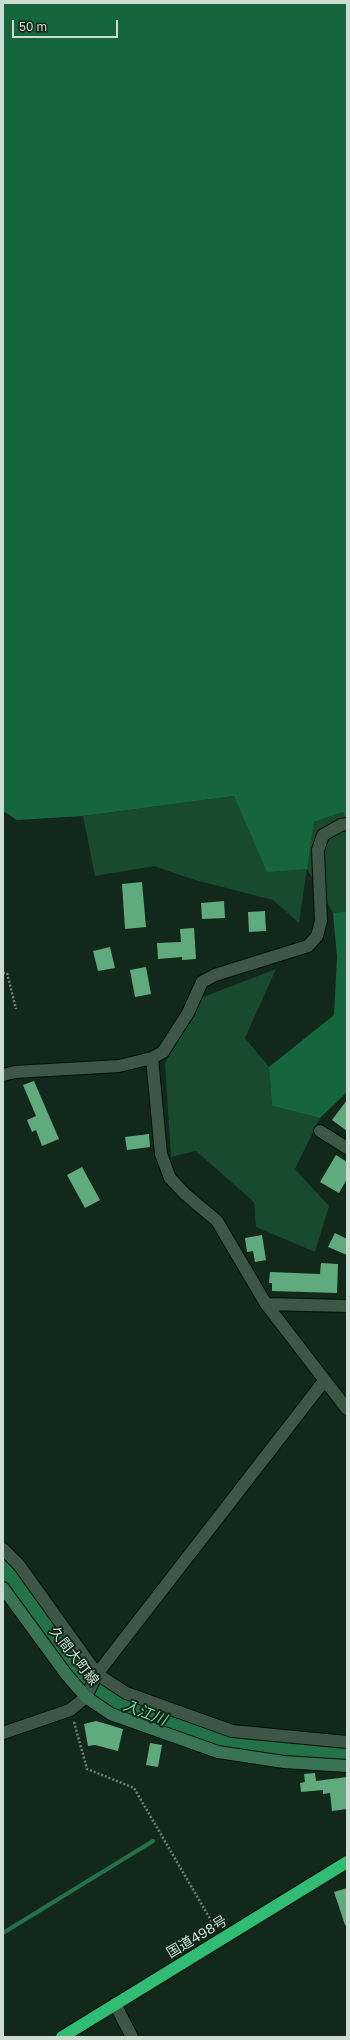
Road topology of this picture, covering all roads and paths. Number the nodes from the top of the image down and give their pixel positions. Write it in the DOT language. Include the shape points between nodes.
graph roads {
  1 [pos="347,824"];
  2 [pos="3,973"];
  3 [pos="16,1009"];
  4 [pos="152,1058"];
  5 [pos="3,1075"];
  6 [pos="320,1131"];
  7 [pos="347,1148"];
  8 [pos="266,1304"];
  9 [pos="347,1306"];
  10 [pos="324,1381"];
  11 [pos="347,1409"];
  12 [pos="3,1549"];
  13 [pos="3,1588"];
  14 [pos="97,1674"];
  15 [pos="86,1697"];
  16 [pos="70,1710"];
  17 [pos="3,1733"];
  18 [pos="347,1742"];
  19 [pos="347,1766"];
  20 [pos="347,1862"];
  21 [pos="222,1940"];
  22 [pos="115,2004"];
  23 [pos="62,2037"];
  24 [pos="132,2037"];
  1 -- 4 [label="street" via="323,835 318,850 321,921 317,936 308,946 215,975 202,982 188,1013 163,1052"];
  2 -- 3 [label="path" via="7,973"];
  4 -- 5 [label="street" via="119,1066 15,1072"];
  4 -- 8 [label="street" via="161,1154 170,1178 217,1221"];
  6 -- 7 [label="street"];
  8 -- 9 [label="street"];
  8 -- 10 [label="street"];
  10 -- 11 [label="street"];
  10 -- 14 [label="street"];
  12 -- 14 [label="street" via="19,1565"];
  13 -- 15 [label="main road, 久間大町線"];
  14 -- 15 [label="street"];
  14 -- 18 [label="street" via="126,1693 232,1732"];
  15 -- 16 [label="street"];
  15 -- 19 [label="main road, 久間大町線" via="111,1714 218,1752 284,1762"];
  16 -- 17 [label="street"];
  16 -- 21 [label="path" via="87,1769 134,1788"];
  20 -- 21 [label="highway, 国道498号"];
  21 -- 22 [label="highway, 国道498号"];
  22 -- 23 [label="highway, 国道498号"];
  22 -- 24 [label="street"];
}
